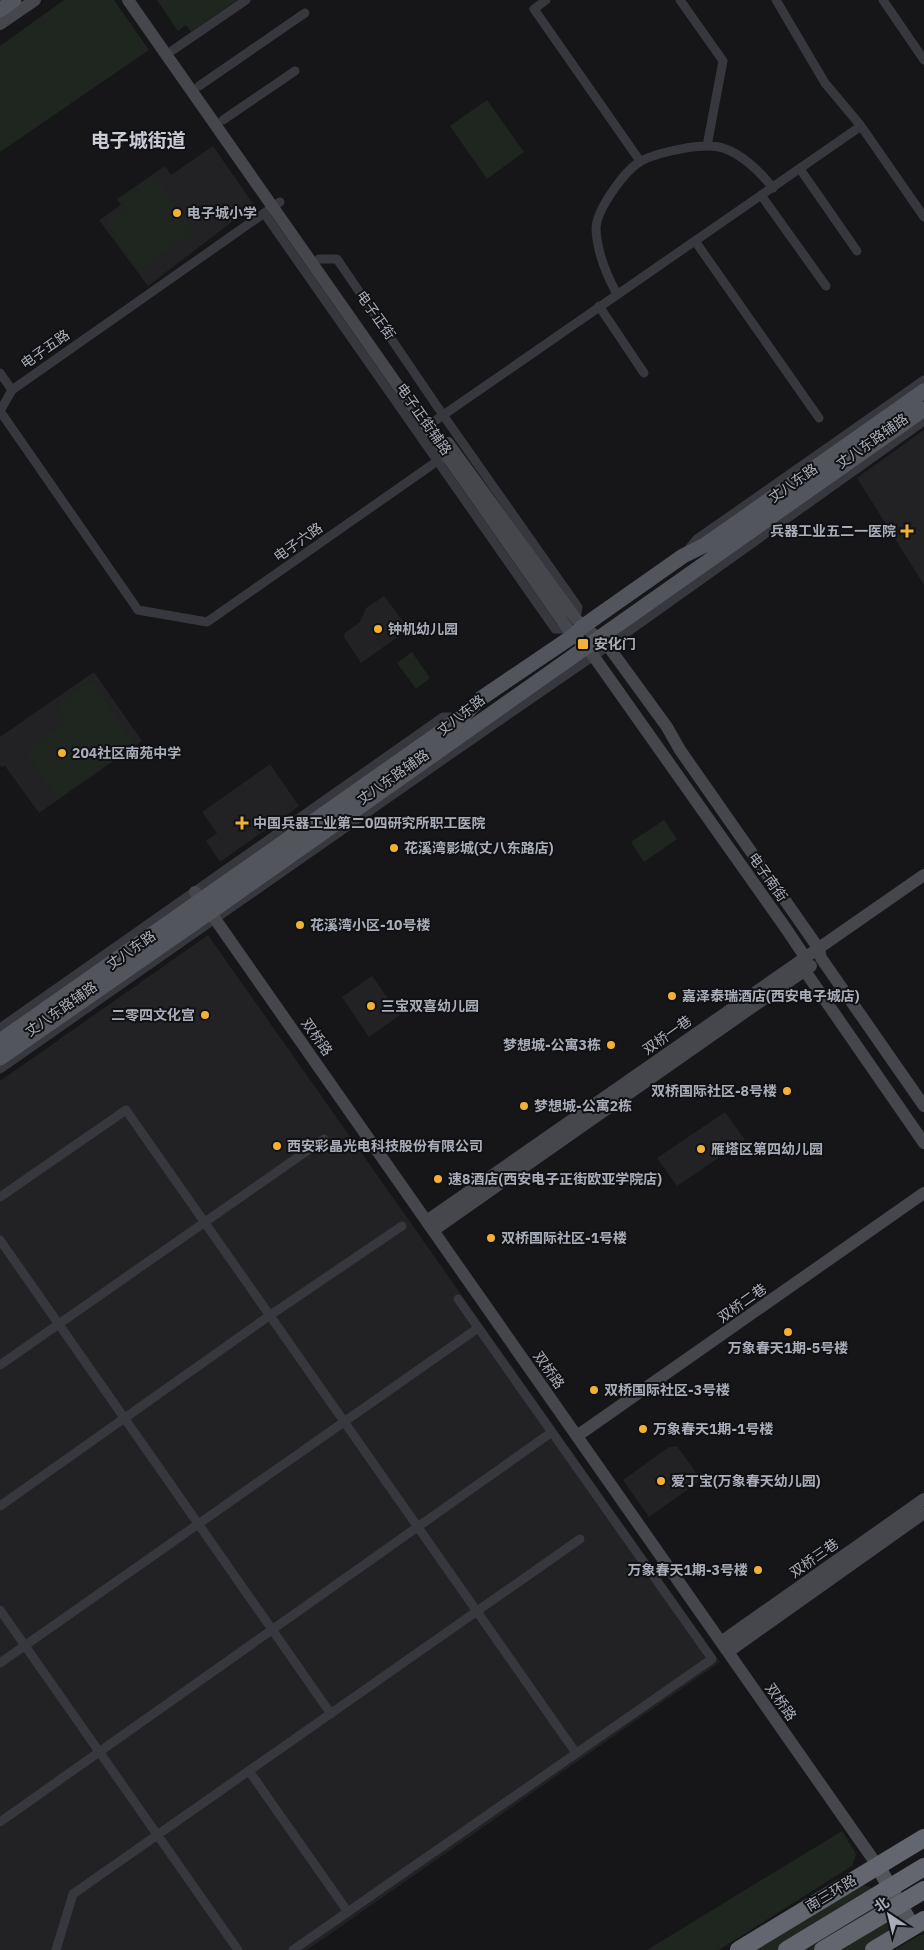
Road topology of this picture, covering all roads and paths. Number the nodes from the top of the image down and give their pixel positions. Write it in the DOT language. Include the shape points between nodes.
graph roads {
  1 [pos="14,0"];
  2 [pos="34,0"];
  3 [pos="128,0"];
  4 [pos="139,0"];
  5 [pos="246,0"];
  6 [pos="546,0"];
  7 [pos="680,0"];
  8 [pos="776,0"];
  9 [pos="883,0"];
  10 [pos="0,10"];
  11 [pos="305,13"];
  12 [pos="0,24"];
  13 [pos="174,50"];
  14 [pos="924,60"];
  15 [pos="295,72"];
  16 [pos="199,86"];
  17 [pos="223,120"];
  18 [pos="861,126"];
  19 [pos="707,146"];
  20 [pos="640,161"];
  21 [pos="800,169"];
  22 [pos="773,188"];
  23 [pos="762,195"];
  24 [pos="272,207"];
  25 [pos="924,217"];
  26 [pos="695,241"];
  27 [pos="857,252"];
  28 [pos="826,286"];
  29 [pos="617,294"];
  30 [pos="599,306"];
  31 [pos="0,373"];
  32 [pos="644,373"];
  33 [pos="924,380"];
  34 [pos="12,390"];
  35 [pos="924,392"];
  36 [pos="924,413"];
  37 [pos="819,418"];
  38 [pos="434,421"];
  39 [pos="442,458"];
  40 [pos="683,556"];
  41 [pos="158,613"];
  42 [pos="575,628"];
  43 [pos="604,642"];
  44 [pos="590,652"];
  45 [pos="924,875"];
  46 [pos="924,885"];
  47 [pos="205,906"];
  48 [pos="820,953"];
  49 [pos="805,957"];
  50 [pos="805,971"];
  51 [pos="0,1028"];
  52 [pos="0,1041"];
  53 [pos="0,1058"];
  54 [pos="0,1069"];
  55 [pos="924,1106"];
  56 [pos="324,1139"];
  57 [pos="924,1143"];
  58 [pos="924,1193"];
  59 [pos="0,1197"];
  60 [pos="204,1222"];
  61 [pos="431,1225"];
  62 [pos="402,1226"];
  63 [pos="0,1240"];
  64 [pos="458,1299"];
  65 [pos="269,1316"];
  66 [pos="59,1324"];
  67 [pos="478,1328"];
  68 [pos="0,1365"];
  69 [pos="125,1418"];
  70 [pos="344,1421"];
  71 [pos="552,1432"];
  72 [pos="577,1436"];
  73 [pos="924,1499"];
  74 [pos="0,1506"];
  75 [pos="924,1514"];
  76 [pos="198,1523"];
  77 [pos="419,1527"];
  78 [pos="580,1539"];
  79 [pos="0,1610"];
  80 [pos="476,1610"];
  81 [pos="273,1630"];
  82 [pos="25,1646"];
  83 [pos="724,1647"];
  84 [pos="0,1663"];
  85 [pos="331,1714"];
  86 [pos="100,1753"];
  87 [pos="576,1753"];
  88 [pos="250,1771"];
  89 [pos="0,1822"];
  90 [pos="157,1836"];
  91 [pos="924,1838"];
  92 [pos="877,1866"];
  93 [pos="924,1867"];
  94 [pos="924,1890"];
  95 [pos="348,1912"];
  96 [pos="918,1924"];
  97 [pos="56,1950"];
  98 [pos="238,1950"];
  99 [pos="293,1950"];
  100 [pos="739,1950"];
  101 [pos="787,1950"];
  102 [pos="823,1950"];
  103 [pos="874,1950"];
  1 -- 10 [label="main road"];
  2 -- 12 [label="street"];
  3 -- 24 [label="street, 电子正街"];
  4 -- 13 [label="street, 电子正街"];
  5 -- 13 [label="street"];
  6 -- 20 [label="street" via="534,9"];
  7 -- 19 [label="street" via="723,61"];
  8 -- 18 [label="street" via="825,83"];
  9 -- 14 [label="street"];
  11 -- 16 [label="street"];
  13 -- 16 [label="street, 电子正街"];
  15 -- 17 [label="street"];
  16 -- 17 [label="street, 电子正街"];
  17 -- 24 [label="street, 电子正街"];
  18 -- 21 [label="street"];
  18 -- 25 [label="street"];
  19 -- 20 [label="street" via="681,148"];
  19 -- 22 [label="street" via="723,148 740,157 758,169"];
  20 -- 29 [label="street" via="615,187 600,213 596,229 608,277"];
  21 -- 22 [label="street"];
  21 -- 27 [label="street"];
  22 -- 23 [label="street"];
  23 -- 26 [label="street"];
  23 -- 28 [label="street"];
  24 -- 34 [label="street, 电子五路"];
  24 -- 38 [label="street, 电子正街"];
  24 -- 38 [label="street, 电子正街" via="319,259"];
  24 -- 39 [label="street, 电子正街辅路"];
  26 -- 29 [label="street"];
  26 -- 37 [label="street"];
  29 -- 30 [label="street"];
  30 -- 32 [label="street"];
  30 -- 38 [label="street"];
  31 -- 34 [label="street"];
  33 -- 40 [label="street, 丈八东路辅路" via="697,539"];
  34 -- 41 [label="street, 电子五路" via="0,411 138,610"];
  35 -- 40 [label="main road, 丈八东路"];
  36 -- 43 [label="main road, 丈八东路"];
  38 -- 39 [label="street, 电子正街"];
  38 -- 42 [label="street, 电子正街"];
  39 -- 41 [label="street, 电子六路" via="207,622"];
  39 -- 42 [label="street, 电子正街"];
  40 -- 42 [label="main road, 丈八东路"];
  42 -- 43 [label="street, 电子正街"];
  42 -- 44 [label="street, 电子南街"];
  42 -- 47 [label="main road, 丈八东路" via="480,699 462,717 399,754"];
  43 -- 44 [label="main road, 丈八东路"];
  43 -- 48 [label="street, 电子南街" via="667,727"];
  44 -- 47 [label="main road, 丈八东路"];
  44 -- 49 [label="street, 电子南街"];
  45 -- 48 [label="street, 双桥一巷"];
  46 -- 48 [label="street, 双桥一巷"];
  47 -- 51 [label="street, 丈八东路辅路"];
  47 -- 52 [label="main road, 丈八东路"];
  47 -- 53 [label="main road, 丈八东路"];
  47 -- 54 [label="street, 丈八东路辅路"];
  47 -- 61 [label="street, 双桥路"];
  48 -- 49 [label="street, 双桥一巷"];
  48 -- 50 [label="street, 双桥一巷"];
  48 -- 55 [label="street, 电子南街"];
  49 -- 50 [label="street"];
  49 -- 61 [label="street, 双桥一巷"];
  50 -- 57 [label="street"];
  50 -- 61 [label="street, 双桥一巷"];
  56 -- 60 [label="street"];
  58 -- 72 [label="street, 双桥二巷"];
  59 -- 60 [label="street" via="126,1110"];
  60 -- 65 [label="street"];
  60 -- 66 [label="street"];
  61 -- 72 [label="street, 双桥路"];
  62 -- 65 [label="street"];
  63 -- 66 [label="street"];
  64 -- 67 [label="street"];
  65 -- 69 [label="street"];
  65 -- 70 [label="street"];
  66 -- 68 [label="street"];
  66 -- 69 [label="street"];
  67 -- 70 [label="street"];
  67 -- 71 [label="street"];
  69 -- 74 [label="street"];
  69 -- 76 [label="street"];
  70 -- 76 [label="street"];
  70 -- 77 [label="street"];
  71 -- 77 [label="street"];
  71 -- 87 [label="street" via="712,1659"];
  72 -- 83 [label="street, 双桥路"];
  73 -- 83 [label="street, 双桥三巷"];
  75 -- 83 [label="street, 双桥三巷"];
  76 -- 81 [label="street"];
  76 -- 82 [label="street"];
  77 -- 80 [label="street"];
  77 -- 81 [label="street"];
  78 -- 80 [label="street"];
  79 -- 82 [label="street"];
  80 -- 85 [label="street"];
  80 -- 87 [label="street"];
  81 -- 85 [label="street"];
  81 -- 86 [label="street"];
  82 -- 84 [label="street"];
  82 -- 86 [label="street"];
  83 -- 92 [label="street, 双桥路"];
  85 -- 88 [label="street"];
  86 -- 89 [label="street"];
  86 -- 90 [label="street"];
  87 -- 95 [label="street"];
  88 -- 90 [label="street"];
  88 -- 95 [label="street"];
  90 -- 97 [label="street" via="73,1894"];
  90 -- 98 [label="street"];
  91 -- 92 [label="highway, 南三环路"];
  92 -- 96 [label="main road"];
  92 -- 100 [label="highway, 南三环路"];
  93 -- 101 [label="highway, bridge"];
  94 -- 102 [label="highway, bridge"];
  95 -- 99 [label="street"];
  96 -- 103 [label="highway"];
}
